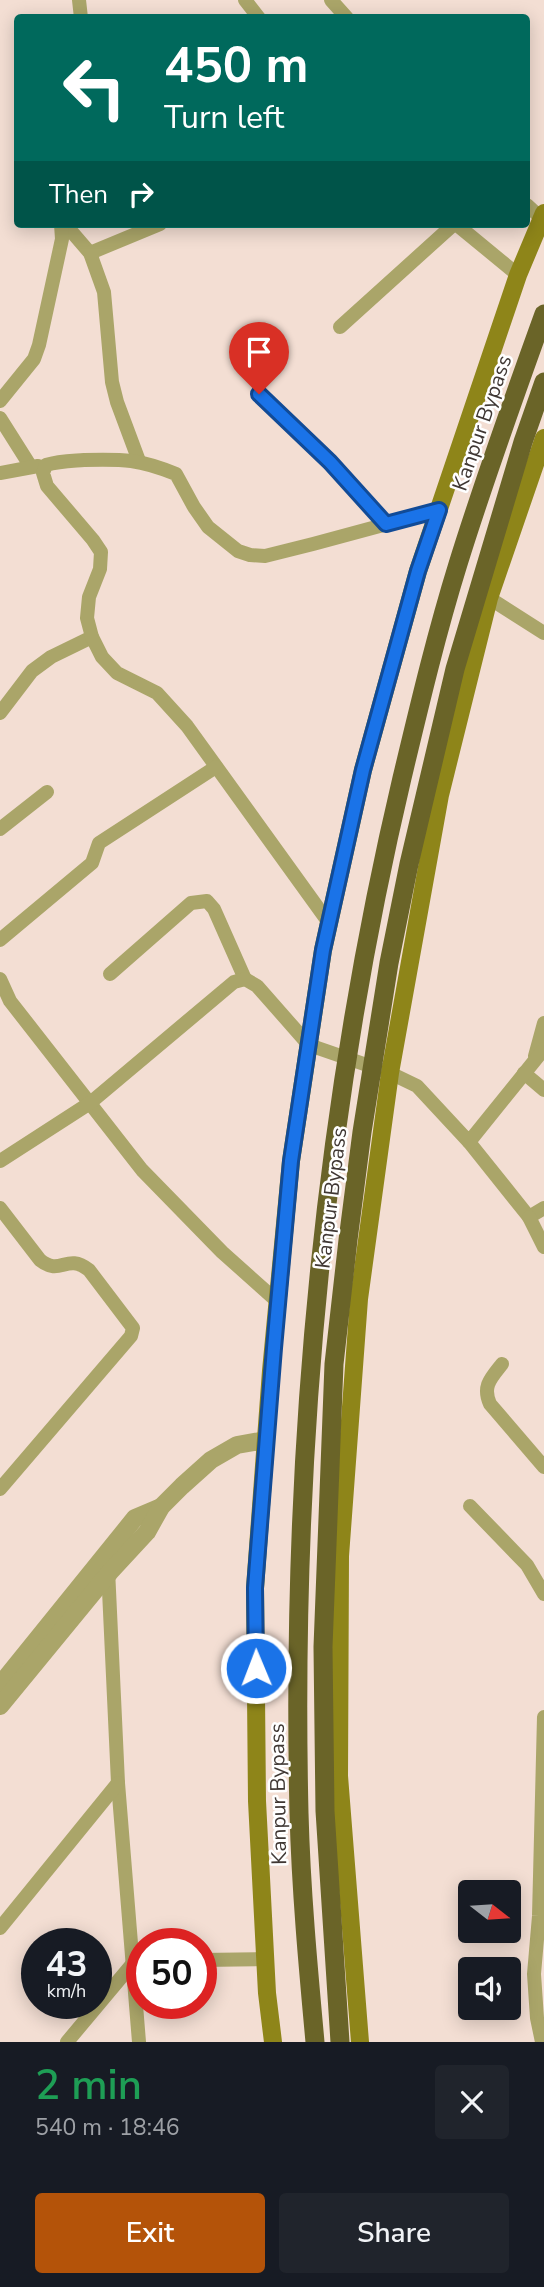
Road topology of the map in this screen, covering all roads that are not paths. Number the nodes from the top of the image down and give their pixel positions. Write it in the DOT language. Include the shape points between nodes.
graph roads {
  1 [pos="245,0"];
  2 [pos="331,0"];
  3 [pos="256,14"];
  4 [pos="343,14"];
  5 [pos="543,216"];
  6 [pos="63,228"];
  7 [pos="67,228"];
  8 [pos="150,228"];
  9 [pos="451,228"];
  10 [pos="460,228"];
  11 [pos="90,253"];
  12 [pos="519,275"];
  13 [pos="544,314"];
  14 [pos="340,327"];
  15 [pos="544,382"];
  16 [pos="259,394"];
  17 [pos="0,401"];
  18 [pos="0,418"];
  19 [pos="544,438"];
  20 [pos="139,461"];
  21 [pos="39,466"];
  22 [pos="0,473"];
  23 [pos="439,510"];
  24 [pos="386,524"];
  25 [pos="489,598"];
  26 [pos="544,633"];
  27 [pos="92,637"];
  28 [pos="0,713"];
  29 [pos="216,767"];
  30 [pos="47,792"];
  31 [pos="0,828"];
  32 [pos="329,923"];
  33 [pos="0,940"];
  34 [pos="110,975"];
  35 [pos="0,979"];
  36 [pos="245,979"];
  37 [pos="5,1004"];
  38 [pos="544,1023"];
  39 [pos="309,1045"];
  40 [pos="544,1049"];
  41 [pos="529,1067"];
  42 [pos="390,1073"];
  43 [pos="544,1090"];
  44 [pos="90,1103"];
  45 [pos="469,1142"];
  46 [pos="0,1161"];
  47 [pos="0,1208"];
  48 [pos="544,1208"];
  49 [pos="529,1217"];
  50 [pos="544,1247"];
  51 [pos="278,1302"];
  52 [pos="502,1364"];
  53 [pos="266,1440"];
  54 [pos="544,1468"];
  55 [pos="0,1489"];
  56 [pos="470,1506"];
  57 [pos="106,1565"];
  58 [pos="544,1594"];
  59 [pos="0,1685"];
  60 [pos="0,1706"];
  61 [pos="544,1717"];
  62 [pos="543,1776"];
  63 [pos="118,1783"];
  64 [pos="541,1915"];
  65 [pos="0,1927"];
  66 [pos="134,1928"];
  67 [pos="265,1959"];
  68 [pos="217,1960"];
  69 [pos="126,1975"];
  70 [pos="139,2019"];
  71 [pos="67,2042"];
  72 [pos="139,2042"];
  73 [pos="273,2042"];
  74 [pos="314,2042"];
  75 [pos="340,2042"];
  76 [pos="360,2042"];
  77 [pos="542,2042"];
  1 -- 3 [label="street"];
  2 -- 4 [label="street"];
  5 -- 12 [label="main road"];
  6 -- 17 [label="street" via="34,359"];
  7 -- 11 [label="street"];
  8 -- 11 [label="street"];
  9 -- 14 [label="street"];
  10 -- 12 [label="street"];
  11 -- 20 [label="street" via="104,292 112,382"];
  12 -- 23 [label="main road"];
  13 -- 74 [label="highway, Kanpur Bypass, bridge" via="457,566 422,695 381,868 337,1118 308,1387 298,1594 299,1816"];
  15 -- 75 [label="highway, Kanpur Bypass, bridge" via="454,669 409,864 389,963 348,1240 334,1364 323,1647 325,1811"];
  16 -- 24 [label="street"];
  18 -- 21 [label="street"];
  19 -- 25 [label="main road"];
  20 -- 21 [label="street" via="57,461"];
  20 -- 24 [label="street" via="176,474 208,527 250,555 265,556"];
  21 -- 22 [label="street"];
  21 -- 27 [label="street" via="47,485 101,552 89,597 87,618"];
  23 -- 24 [label="street"];
  23 -- 32 [label="main road" via="363,770"];
  25 -- 26 [label="street"];
  25 -- 42 [label="main road" via="440,795"];
  27 -- 28 [label="street" via="32,671"];
  27 -- 29 [label="street" via="117,673 157,693"];
  29 -- 32 [label="street"];
  29 -- 33 [label="street" via="100,843 92,863"];
  30 -- 31 [label="street"];
  32 -- 39 [label="main road"];
  34 -- 36 [label="street" via="191,903 207,901"];
  35 -- 37 [label="street"];
  36 -- 39 [label="street" via="257,986"];
  36 -- 44 [label="street" via="234,982"];
  37 -- 44 [label="street"];
  38 -- 41 [label="street"];
  39 -- 42 [label="street"];
  39 -- 51 [label="main road" via="291,1161"];
  40 -- 41 [label="street"];
  41 -- 43 [label="street"];
  41 -- 45 [label="street"];
  42 -- 45 [label="street" via="417,1086"];
  42 -- 76 [label="main road" via="359,1299 340,1556 340,1776"];
  44 -- 46 [label="street"];
  44 -- 51 [label="street" via="142,1170"];
  45 -- 49 [label="street"];
  47 -- 55 [label="street" via="46,1265 57,1267 73,1261 89,1270 133,1328 131,1336"];
  48 -- 49 [label="street"];
  49 -- 50 [label="street"];
  51 -- 53 [label="main road"];
  52 -- 54 [label="street" via="485,1388 486,1396"];
  53 -- 57 [label="street" via="237,1446 211,1460 162,1507 135,1518"];
  53 -- 67 [label="main road" via="255,1588 257,1801"];
  56 -- 58 [label="street" via="527,1565"];
  57 -- 59 [label="street"];
  57 -- 60 [label="street"];
  57 -- 63 [label="street"];
  61 -- 62 [label="street"];
  62 -- 64 [label="street"];
  63 -- 65 [label="street"];
  63 -- 66 [label="street"];
  64 -- 77 [label="street" via="534,1975"];
  67 -- 68 [label="street"];
  67 -- 73 [label="main road"];
  69 -- 71 [label="street"];
  70 -- 72 [label="street"];
}
